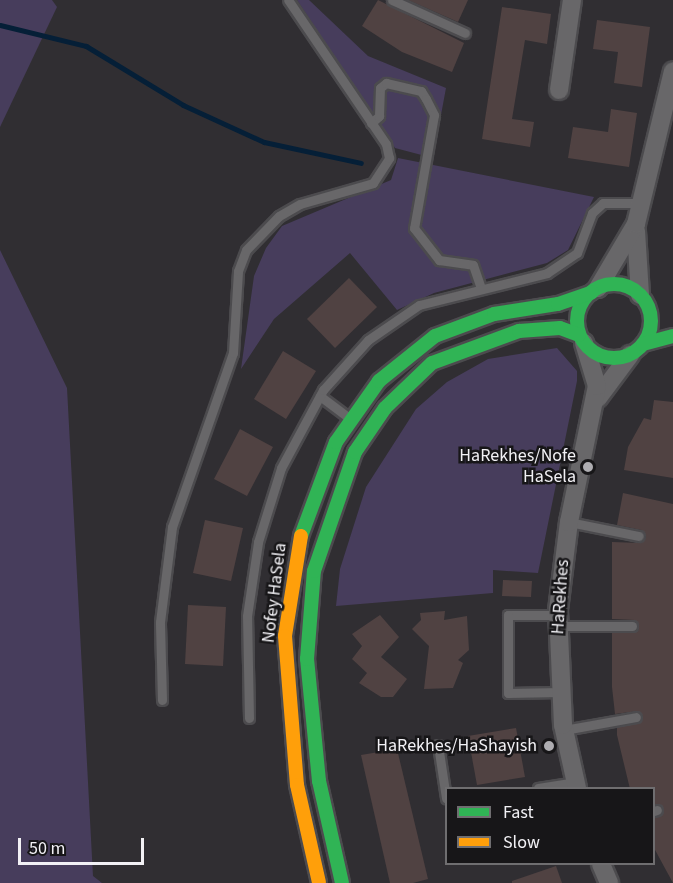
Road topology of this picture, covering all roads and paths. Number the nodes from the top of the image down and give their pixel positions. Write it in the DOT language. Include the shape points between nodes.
graph roads {
  1 [pos="288,0"];
  2 [pos="392,0"];
  3 [pos="572,0"];
  4 [pos="465,33"];
  5 [pos="673,71"];
  6 [pos="559,90"];
  7 [pos="371,123"];
  8 [pos="667,126"];
  9 [pos="642,203"];
  10 [pos="636,224"];
  11 [pos="481,288"];
  12 [pos="595,290"];
  13 [pos="643,300"];
  14 [pos="670,309"];
  15 [pos="673,336"];
  16 [pos="582,339"];
  17 [pos="636,349"];
  18 [pos="320,396"];
  19 [pos="593,408"];
  20 [pos="351,419"];
  21 [pos="569,522"];
  22 [pos="639,536"];
  23 [pos="558,620"];
  24 [pos="632,626"];
  25 [pos="560,692"];
  26 [pos="162,700"];
  27 [pos="636,717"];
  28 [pos="249,718"];
  29 [pos="564,730"];
  30 [pos="438,744"];
  31 [pos="576,785"];
  32 [pos="445,787"];
  33 [pos="557,787"];
  34 [pos="601,865"];
  35 [pos="319,883"];
  36 [pos="342,883"];
  37 [pos="609,883"];
  1 -- 7 [label="lane"];
  2 -- 4 [label="lane"];
  3 -- 6 [label="street"];
  5 -- 8 [label="street"];
  7 -- 11 [label="lane" via="379,116 380,88 386,83 421,91 434,115 414,228 439,260 473,265"];
  7 -- 26 [label="lane" via="386,144 384,174 373,183 279,216 246,250 238,271 233,353 172,527 160,622"];
  8 -- 9 [label="street"];
  9 -- 10 [label="street"];
  9 -- 11 [label="lane" via="603,203 592,213 577,252 564,263 547,273"];
  10 -- 12 [label="street"];
  10 -- 13 [label="street"];
  11 -- 18 [label="lane" via="419,305 390,324 342,366"];
  12 -- 13 [label="street" via="620,285"];
  12 -- 16 [label="street" via="580,307"];
  12 -- 20 [label="street, Nofey HaSela" via="558,304 494,314 435,336 393,367"];
  13 -- 14 [label="street"];
  13 -- 17 [label="street" via="651,325"];
  15 -- 17 [label="street"];
  16 -- 17 [label="street" via="610,358"];
  16 -- 19 [label="street, HaRekhes" via="597,386"];
  16 -- 36 [label="street, Nofey HaSela" via="560,328 519,331 469,345 432,363 385,408 356,452 333,503 314,571 307,659 318,781"];
  17 -- 19 [label="street, HaRekhes"];
  18 -- 20 [label="lane"];
  18 -- 28 [label="lane" via="281,468 258,542 247,616"];
  19 -- 21 [label="street, HaRekhes"];
  20 -- 35 [label="street, Nofey HaSela" via="312,495 287,613 291,741"];
  21 -- 22 [label="lane"];
  21 -- 23 [label="street, HaRekhes"];
  23 -- 24 [label="lane"];
  23 -- 25 [label="street, HaRekhes"];
  23 -- 25 [label="lane" via="508,615 508,693"];
  25 -- 29 [label="street, HaRekhes"];
  27 -- 29 [label="lane"];
  29 -- 31 [label="street, HaRekhes"];
  30 -- 32 [label="lane"];
  31 -- 33 [label="lane"];
  34 -- 37 [label="street"];
}
